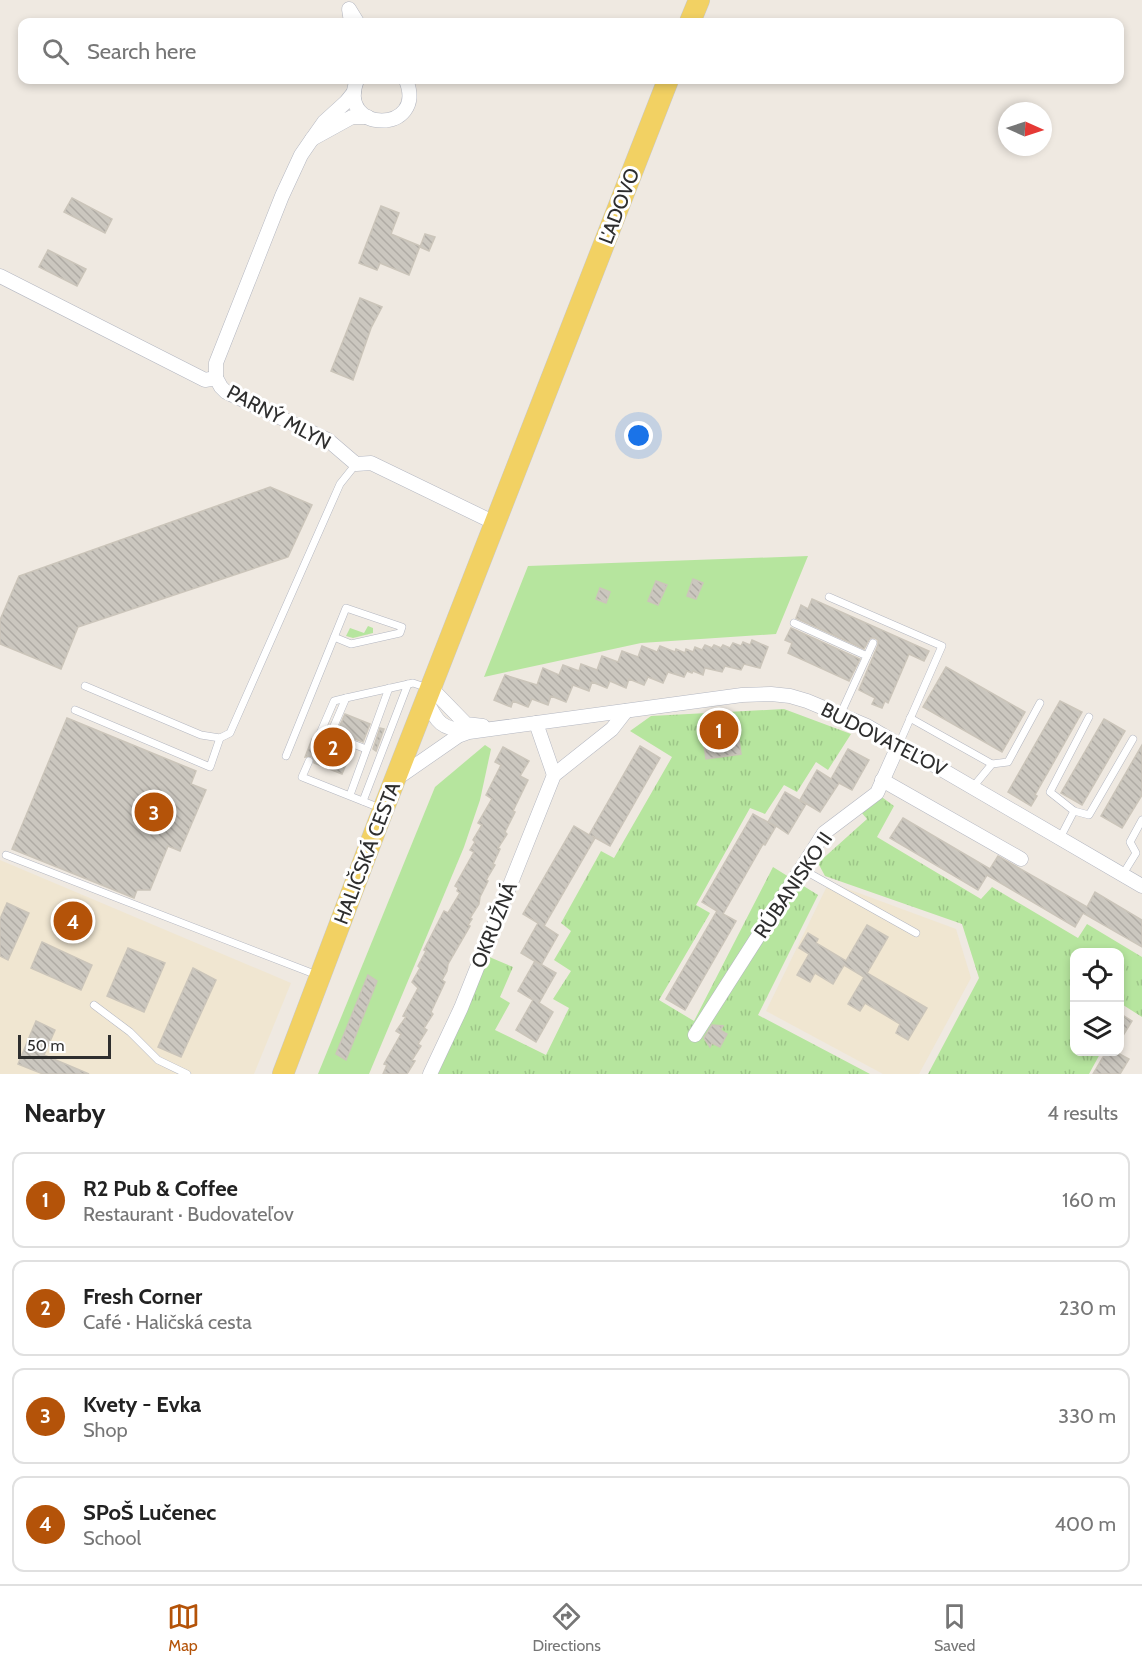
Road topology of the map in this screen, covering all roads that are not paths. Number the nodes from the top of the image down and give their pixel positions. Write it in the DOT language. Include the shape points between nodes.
graph roads {
  1 [pos="699,0"];
  2 [pos="692,18"];
  3 [pos="407,84"];
  4 [pos="666,84"];
  5 [pos="355,86"];
  6 [pos="368,117"];
  7 [pos="312,138"];
  8 [pos="0,276"];
  9 [pos="216,378"];
  10 [pos="356,464"];
  11 [pos="495,523"];
  12 [pos="829,597"];
  13 [pos="794,623"];
  14 [pos="334,637"];
  15 [pos="873,643"];
  16 [pos="867,656"];
  17 [pos="408,684"];
  18 [pos="84,686"];
  19 [pos="389,688"];
  20 [pos="429,694"];
  21 [pos="346,698"];
  22 [pos="1040,703"];
  23 [pos="75,710"];
  24 [pos="626,711"];
  25 [pos="840,713"];
  26 [pos="1089,717"];
  27 [pos="910,718"];
  28 [pos="536,723"];
  29 [pos="491,727"];
  30 [pos="469,732"];
  31 [pos="220,738"];
  32 [pos="318,738"];
  33 [pos="1132,739"];
  34 [pos="899,744"];
  35 [pos="366,749"];
  36 [pos="286,756"];
  37 [pos="309,761"];
  38 [pos="992,764"];
  39 [pos="554,775"];
  40 [pos="396,779"];
  41 [pos="882,780"];
  42 [pos="973,787"];
  43 [pos="350,795"];
  44 [pos="363,801"];
  45 [pos="383,810"];
  46 [pos="1074,811"];
  47 [pos="1142,820"];
  48 [pos="1060,838"];
  49 [pos="1139,854"];
  50 [pos="6,855"];
  51 [pos="1021,859"];
  52 [pos="800,868"];
  53 [pos="1123,874"];
  54 [pos="1142,886"];
  55 [pos="916,933"];
  56 [pos="321,977"];
  57 [pos="94,1005"];
  58 [pos="695,1035"];
  59 [pos="187,1074"];
  60 [pos="284,1074"];
  61 [pos="430,1074"];
  1 -- 2 [label="main road"];
  3 -- 6 [label="street" via="409,100 403,112 384,121"];
  4 -- 11 [label="main road, ĽADOVO"];
  5 -- 6 [label="street" via="356,105"];
  5 -- 7 [label="street" via="346,102"];
  6 -- 7 [label="street" via="352,117"];
  7 -- 9 [label="street" via="282,195 216,363"];
  8 -- 9 [label="street, PARNÝ MLYN" via="205,380"];
  9 -- 10 [label="street, PARNÝ MLYN" via="226,392 328,440"];
  10 -- 11 [label="street" via="372,463"];
  10 -- 31 [label="lane" via="339,484 235,724 230,733"];
  11 -- 20 [label="main road, HALIČSKÁ CESTA"];
  12 -- 27 [label="lane" via="942,646"];
  13 -- 16 [label="lane"];
  14 -- 14 [label="lane" via="346,608 402,627 400,633 351,644"];
  14 -- 36 [label="lane"];
  15 -- 16 [label="lane"];
  16 -- 25 [label="lane"];
  17 -- 19 [label="lane"];
  17 -- 20 [label="lane" via="413,683"];
  17 -- 44 [label="lane"];
  18 -- 31 [label="lane" via="201,735"];
  19 -- 21 [label="lane"];
  19 -- 35 [label="lane"];
  20 -- 29 [label="street, BUDOVATEĽOV" via="466,724"];
  20 -- 30 [label="street, BUDOVATEĽOV" via="438,723"];
  20 -- 40 [label="main road, HALIČSKÁ CESTA"];
  21 -- 32 [label="lane" via="334,700"];
  21 -- 35 [label="lane" via="330,735"];
  22 -- 38 [label="lane" via="1008,762"];
  23 -- 31 [label="lane" via="210,767"];
  24 -- 25 [label="street, BUDOVATEĽOV" via="771,694 798,698"];
  24 -- 28 [label="street, BUDOVATEĽOV"];
  24 -- 39 [label="street, OKRUŽNÁ" via="612,729"];
  25 -- 34 [label="street, BUDOVATEĽOV"];
  26 -- 46 [label="lane" via="1050,792"];
  27 -- 34 [label="lane"];
  27 -- 38 [label="lane"];
  28 -- 29 [label="street, BUDOVATEĽOV"];
  28 -- 39 [label="street"];
  29 -- 30 [label="street, BUDOVATEĽOV"];
  30 -- 40 [label="street, BUDOVATEĽOV"];
  33 -- 46 [label="lane" via="1089,815"];
  34 -- 41 [label="street, RÚBANISKO II"];
  34 -- 42 [label="street, BUDOVATEĽOV"];
  35 -- 43 [label="lane"];
  37 -- 43 [label="lane" via="302,777"];
  38 -- 42 [label="lane"];
  39 -- 61 [label="street, OKRUŽNÁ"];
  40 -- 45 [label="main road, HALIČSKÁ CESTA"];
  41 -- 51 [label="street"];
  41 -- 52 [label="street, RÚBANISKO II" via="877,793 824,833"];
  42 -- 48 [label="street, BUDOVATEĽOV"];
  43 -- 44 [label="lane"];
  44 -- 45 [label="lane"];
  45 -- 56 [label="main road, HALIČSKÁ CESTA"];
  46 -- 48 [label="lane"];
  47 -- 49 [label="lane" via="1130,842"];
  48 -- 53 [label="street, BUDOVATEĽOV"];
  49 -- 53 [label="lane"];
  50 -- 56 [label="lane"];
  52 -- 55 [label="lane"];
  52 -- 58 [label="street, RÚBANISKO II"];
  53 -- 54 [label="street, BUDOVATEĽOV"];
  56 -- 60 [label="main road, HALIČSKÁ CESTA"];
  57 -- 59 [label="lane" via="158,1060"];
}
